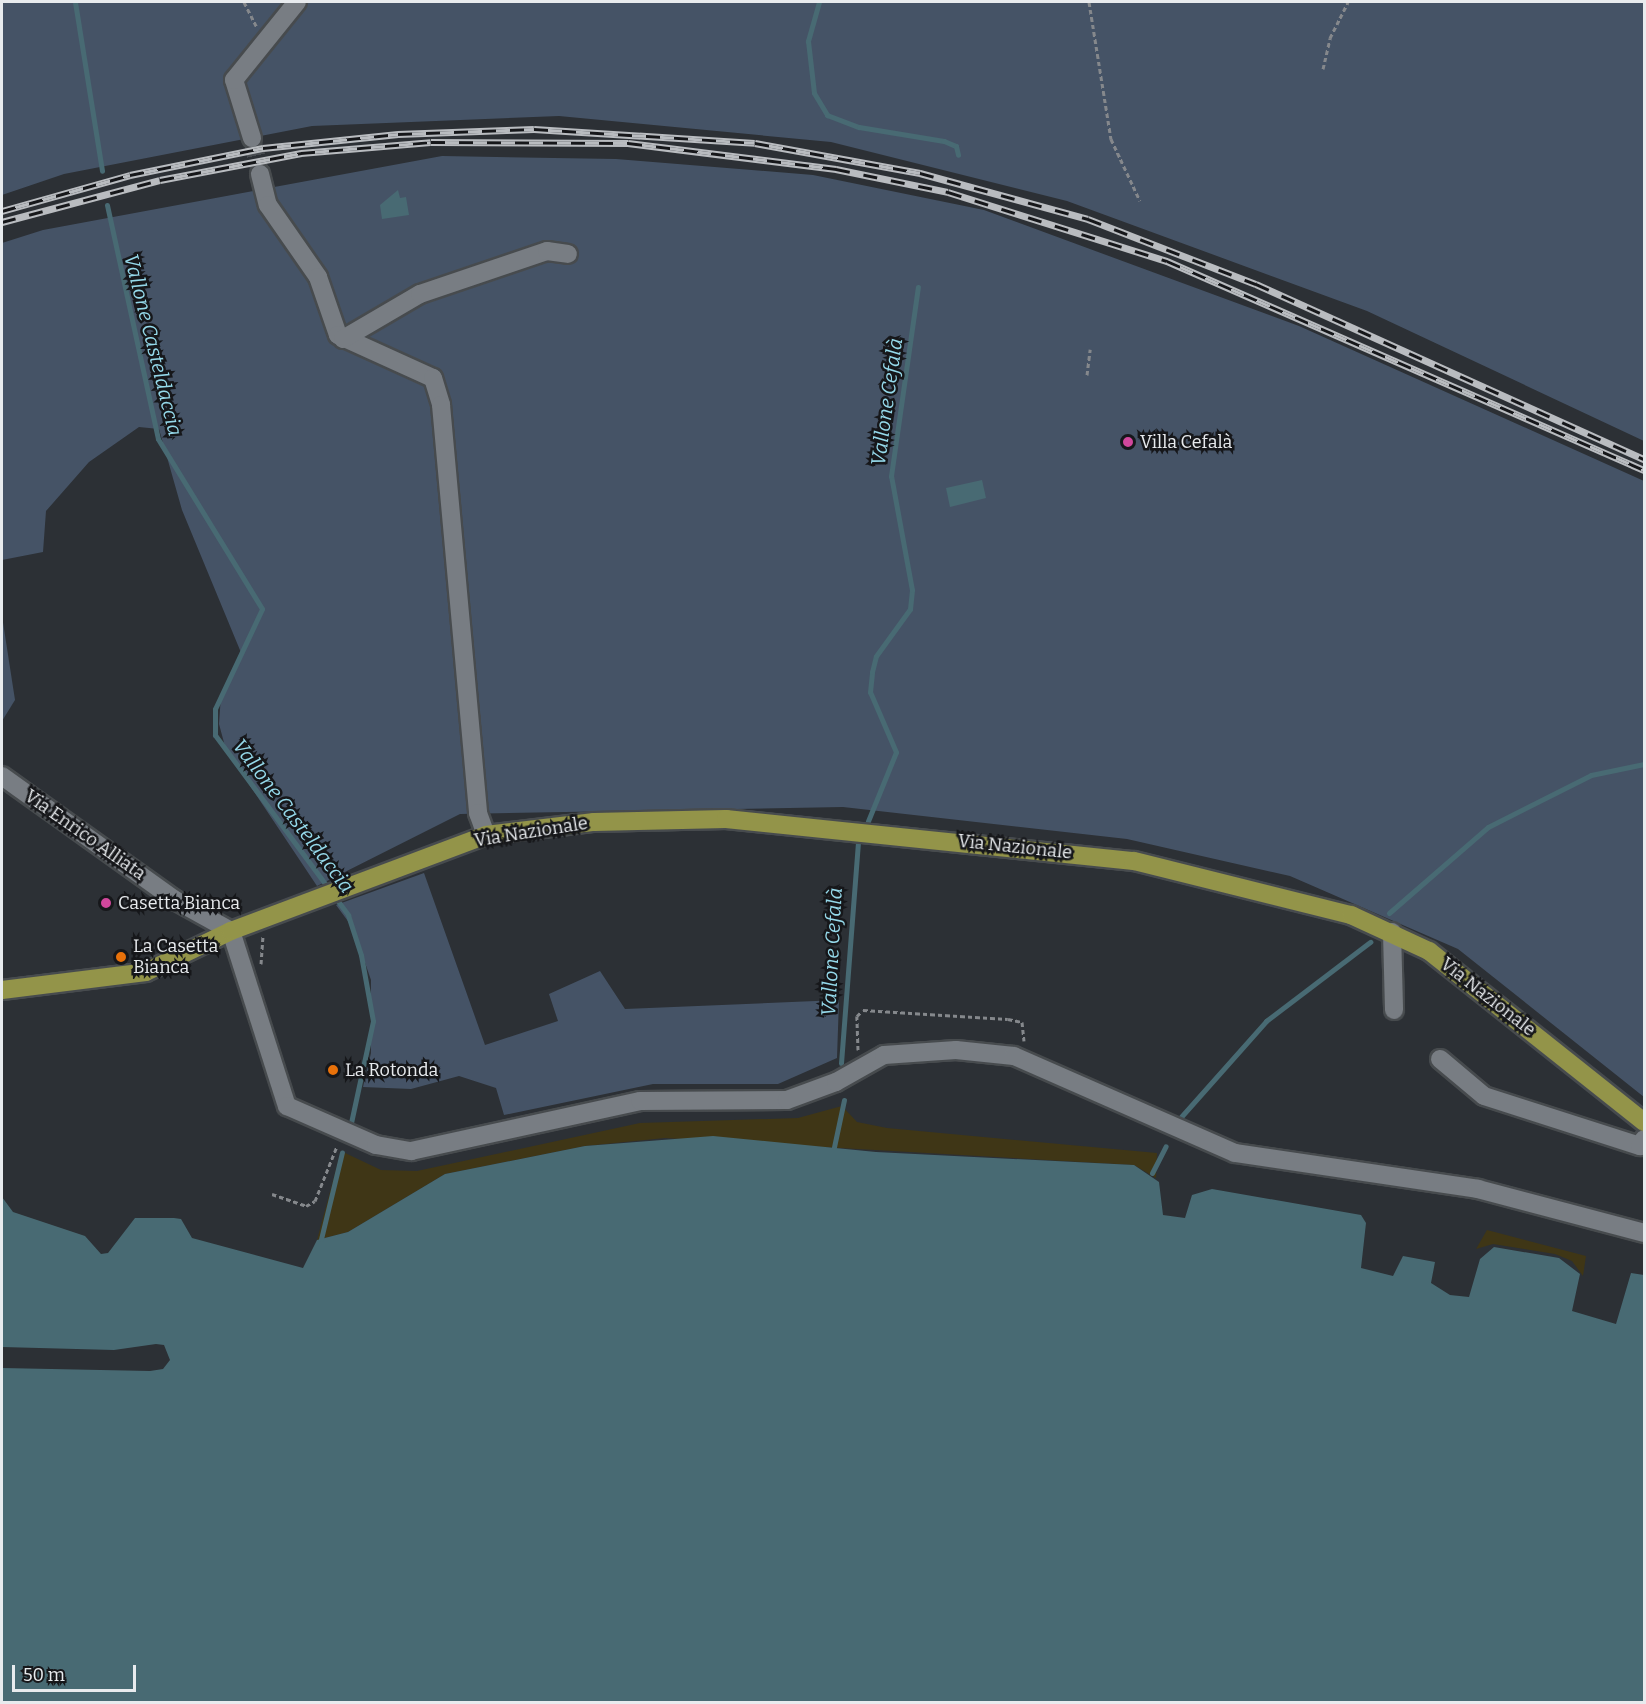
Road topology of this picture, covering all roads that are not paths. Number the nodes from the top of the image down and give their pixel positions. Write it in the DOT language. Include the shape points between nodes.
graph roads {
  1 [pos="297,2"];
  2 [pos="252,138"];
  3 [pos="260,174"];
  4 [pos="568,254"];
  5 [pos="344,339"];
  6 [pos="2,776"];
  7 [pos="486,835"];
  8 [pos="231,931"];
  9 [pos="1392,932"];
  10 [pos="2,990"];
  11 [pos="1394,1010"];
  12 [pos="1440,1059"];
  13 [pos="1644,1122"];
  14 [pos="1644,1139"];
  15 [pos="1644,1233"];
  1 -- 2 [label="street" via="234,80"];
  3 -- 5 [label="street" via="268,205 318,278"];
  4 -- 5 [label="street" via="547,251 443,291 420,294"];
  5 -- 7 [label="street" via="410,365 433,378 436,387 471,746"];
  6 -- 8 [label="street, Via Enrico Alliata" via="175,900"];
  7 -- 8 [label="main road, Via Nazionale"];
  7 -- 9 [label="main road, Via Nazionale" via="594,822 726,819 1058,850 1134,861 1351,915"];
  8 -- 10 [label="main road, Via Nazionale" via="131,976"];
  8 -- 15 [label="street" via="280,1094 298,1113 376,1145 411,1151 640,1101 787,1100 836,1082 884,1055 957,1050 1014,1056 1235,1153 1478,1189"];
  9 -- 11 [label="street"];
  9 -- 13 [label="main road, Via Nazionale" via="1456,970"];
  12 -- 14 [label="street" via="1484,1096 1640,1146"];
}
